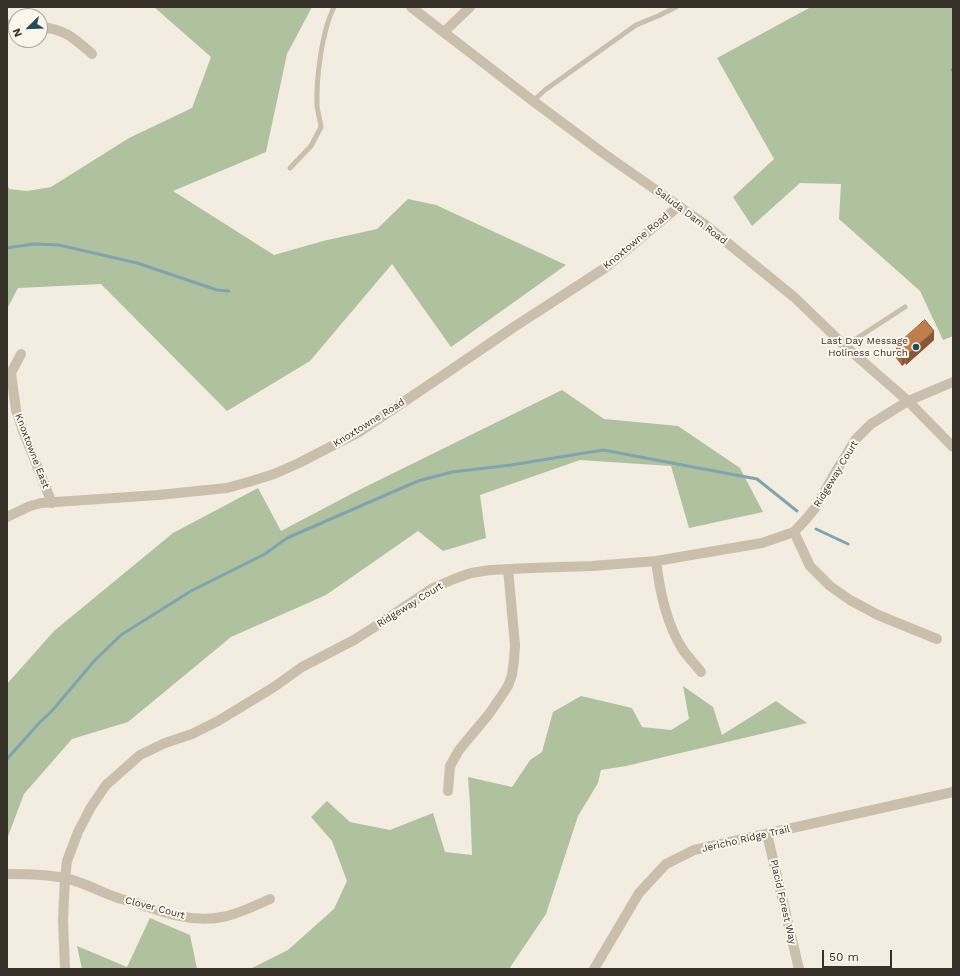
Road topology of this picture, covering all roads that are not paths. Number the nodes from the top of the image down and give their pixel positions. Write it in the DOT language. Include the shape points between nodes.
graph roads {
  1 [pos="334,7"];
  2 [pos="411,7"];
  3 [pos="470,7"];
  4 [pos="676,7"];
  5 [pos="48,28"];
  6 [pos="444,32"];
  7 [pos="92,54"];
  8 [pos="533,101"];
  9 [pos="290,168"];
  10 [pos="679,206"];
  11 [pos="905,307"];
  12 [pos="845,346"];
  13 [pos="21,354"];
  14 [pos="953,382"];
  15 [pos="908,401"];
  16 [pos="953,447"];
  17 [pos="52,503"];
  18 [pos="7,517"];
  19 [pos="794,532"];
  20 [pos="656,561"];
  21 [pos="508,569"];
  22 [pos="937,638"];
  23 [pos="701,672"];
  24 [pos="448,790"];
  25 [pos="953,792"];
  26 [pos="767,834"];
  27 [pos="7,874"];
  28 [pos="65,878"];
  29 [pos="270,899"];
  30 [pos="66,969"];
  31 [pos="594,969"];
  32 [pos="799,969"];
  1 -- 9 [label="lane" via="322,47 318,80 317,107 321,127 311,146"];
  2 -- 6 [label="street, Saluda Dam Road"];
  3 -- 6 [label="street"];
  4 -- 8 [label="lane" via="636,25"];
  5 -- 7 [label="street" via="66,33"];
  6 -- 8 [label="street, Saluda Dam Road"];
  8 -- 10 [label="street, Saluda Dam Road"];
  10 -- 12 [label="street, Saluda Dam Road" via="794,297"];
  10 -- 17 [label="street, Knoxtowne Road" via="605,268 359,432 298,463 274,474 227,488 158,496"];
  11 -- 12 [label="lane"];
  12 -- 15 [label="street, Saluda Dam Road"];
  13 -- 17 [label="street, Knoxtowne East" via="11,373 16,410"];
  14 -- 15 [label="street, Ridgeway Court"];
  15 -- 16 [label="street, Saluda Dam Road"];
  15 -- 19 [label="street, Ridgeway Court" via="871,424 856,439 816,507"];
  17 -- 18 [label="street, Knoxtowne Road" via="30,506"];
  19 -- 20 [label="street, Ridgeway Court" via="762,543"];
  19 -- 22 [label="street" via="810,566 830,586 878,615"];
  20 -- 21 [label="street, Ridgeway Court"];
  20 -- 23 [label="street" via="666,614 673,633"];
  21 -- 24 [label="street" via="515,645 512,675 500,698 459,750 450,766"];
  21 -- 28 [label="street, Ridgeway Court" via="471,573 433,588 354,640 302,667 218,721 140,755 106,785 91,807 67,861"];
  25 -- 26 [label="street, Jericho Ridge Trail"];
  26 -- 31 [label="street, Jericho Ridge Trail" via="694,850 666,864 639,893"];
  26 -- 32 [label="street, Placid Forest Way"];
  27 -- 28 [label="street, Clover Court"];
  28 -- 29 [label="street, Clover Court" via="111,896 177,916 192,918 221,918"];
  28 -- 30 [label="street, Ridgeway Court" via="63,920"];
}
